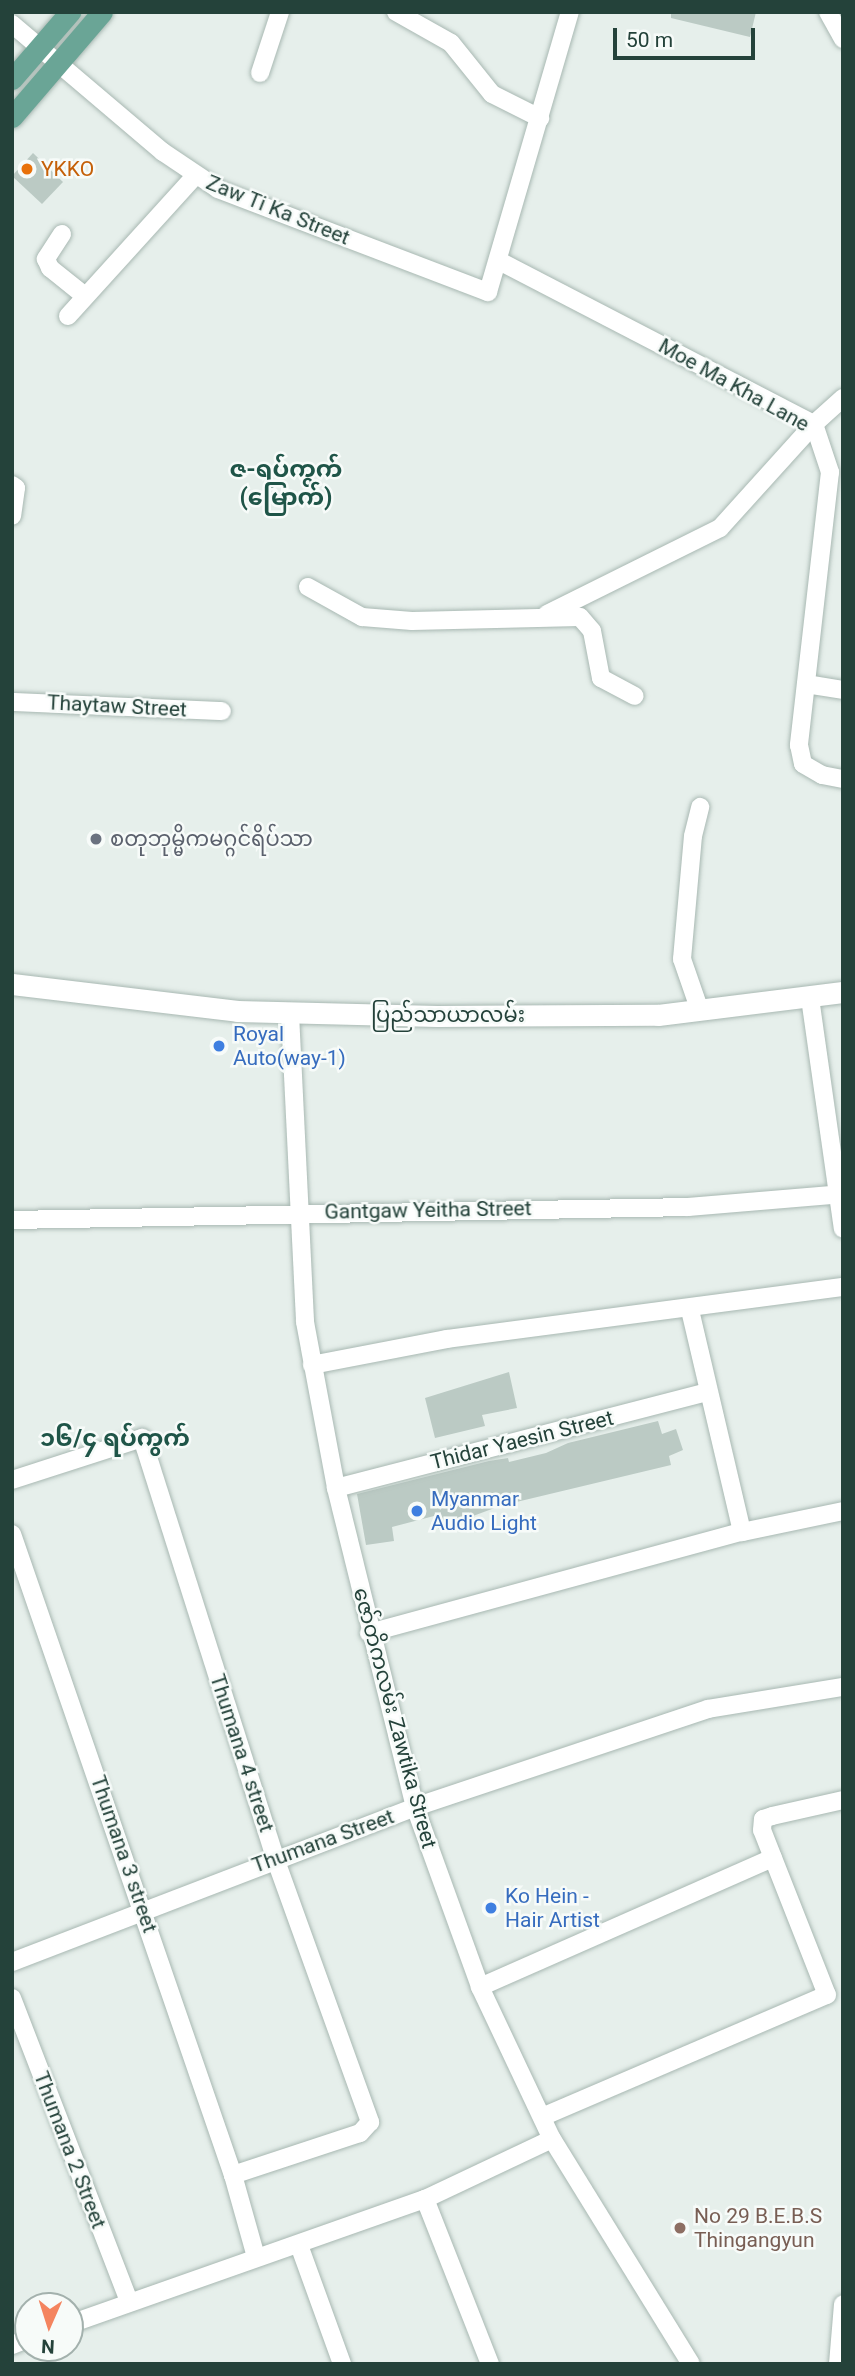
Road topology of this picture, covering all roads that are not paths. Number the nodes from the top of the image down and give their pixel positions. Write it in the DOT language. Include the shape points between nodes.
graph roads {
  1 [pos="70,12"];
  2 [pos="102,12"];
  3 [pos="280,12"];
  4 [pos="396,12"];
  5 [pos="570,12"];
  6 [pos="828,12"];
  7 [pos="12,24"];
  8 [pos="843,39"];
  9 [pos="39,48"];
  10 [pos="58,63"];
  11 [pos="260,73"];
  12 [pos="12,79"];
  13 [pos="12,117"];
  14 [pos="540,118"];
  15 [pos="195,176"];
  16 [pos="62,234"];
  17 [pos="499,261"];
  18 [pos="85,296"];
  19 [pos="68,316"];
  20 [pos="843,398"];
  21 [pos="814,424"];
  22 [pos="12,485"];
  23 [pos="12,516"];
  24 [pos="308,587"];
  25 [pos="543,615"];
  26 [pos="806,684"];
  27 [pos="843,690"];
  28 [pos="635,696"];
  29 [pos="12,702"];
  30 [pos="222,711"];
  31 [pos="843,779"];
  32 [pos="700,807"];
  33 [pos="12,984"];
  34 [pos="843,992"];
  35 [pos="810,998"];
  36 [pos="700,1011"];
  37 [pos="290,1014"];
  38 [pos="840,1194"];
  39 [pos="297,1211"];
  40 [pos="12,1220"];
  41 [pos="843,1229"];
  42 [pos="843,1287"];
  43 [pos="690,1310"];
  44 [pos="312,1365"];
  45 [pos="708,1392"];
  46 [pos="12,1480"];
  47 [pos="336,1488"];
  48 [pos="843,1511"];
  49 [pos="742,1532"];
  50 [pos="12,1534"];
  51 [pos="369,1633"];
  52 [pos="843,1687"];
  53 [pos="843,1800"];
  54 [pos="415,1807"];
  55 [pos="275,1858"];
  56 [pos="773,1858"];
  57 [pos="143,1909"];
  58 [pos="12,1962"];
  59 [pos="480,1987"];
  60 [pos="12,1998"];
  61 [pos="542,2117"];
  62 [pos="552,2139"];
  63 [pos="233,2175"];
  64 [pos="425,2199"];
  65 [pos="299,2245"];
  66 [pos="256,2256"];
  67 [pos="129,2302"];
  68 [pos="843,2304"];
  69 [pos="84,2319"];
  70 [pos="342,2364"];
  71 [pos="490,2364"];
  72 [pos="691,2364"];
  73 [pos="838,2364"];
  1 -- 9 [label="main road"];
  2 -- 10 [label="main road"];
  3 -- 11 [label="street"];
  4 -- 14 [label="street" via="451,43 492,94"];
  5 -- 14 [label="street"];
  6 -- 8 [label="street"];
  7 -- 9 [label="street, Zaw Ti Ka Street"];
  9 -- 10 [label="street, Zaw Ti Ka Street"];
  9 -- 12 [label="main road"];
  10 -- 13 [label="main road"];
  10 -- 15 [label="street, Zaw Ti Ka Street"];
  14 -- 17 [label="street"];
  15 -- 17 [label="street, Zaw Ti Ka Street" via="218,189 488,292"];
  15 -- 18 [label="street"];
  16 -- 18 [label="street" via="46,259 50,268"];
  17 -- 21 [label="street, Moe Ma Kha Lane"];
  18 -- 19 [label="street"];
  20 -- 21 [label="street"];
  21 -- 25 [label="street" via="720,528"];
  21 -- 26 [label="street, Moe Ma Kha Lane" via="830,472"];
  22 -- 23 [label="street" via="16,488"];
  24 -- 25 [label="street" via="362,617 412,621"];
  25 -- 28 [label="street" via="588,621 601,678"];
  26 -- 27 [label="street"];
  26 -- 31 [label="street, Moe Ma Kha Lane" via="799,746 803,764 822,775"];
  29 -- 30 [label="street, Thaytaw Street"];
  32 -- 36 [label="street" via="693,836 682,959"];
  33 -- 37 [label="street, ပြည်သာယာလမ်း"];
  34 -- 35 [label="street, ပြည်သာယာလမ်း"];
  35 -- 36 [label="street, ပြည်သာယာလမ်း"];
  35 -- 38 [label="street"];
  36 -- 37 [label="street, ပြည်သာယာလမ်း"];
  37 -- 39 [label="street, ဇော်တိကလမ်း Zawtika Street"];
  38 -- 39 [label="street, Gantgaw Yeitha Street" via="688,1206"];
  38 -- 41 [label="street"];
  39 -- 40 [label="street, Gantgaw Yeitha Street"];
  39 -- 44 [label="street, ဇော်တိကလမ်း Zawtika Street"];
  42 -- 43 [label="street"];
  43 -- 44 [label="street" via="447,1339"];
  43 -- 45 [label="street"];
  44 -- 47 [label="street, ဇော်တိကလမ်း Zawtika Street"];
  45 -- 47 [label="street, Thidar Yaesin Street"];
  45 -- 49 [label="street"];
  46 -- 55 [label="street, Thumana 4 street" via="142,1438"];
  47 -- 51 [label="street, ဇော်တိကလမ်း Zawtika Street"];
  48 -- 49 [label="street"];
  49 -- 51 [label="street"];
  50 -- 57 [label="street, Thumana 3 street"];
  51 -- 54 [label="street, ဇော်တိကလမ်း Zawtika Street"];
  52 -- 54 [label="street, Thumana Street" via="708,1709"];
  53 -- 56 [label="street" via="763,1819 762,1830"];
  54 -- 55 [label="street, Thumana Street"];
  54 -- 59 [label="street, ဇော်တိကလမ်း Zawtika Street"];
  55 -- 57 [label="street, Thumana Street"];
  55 -- 63 [label="street, Thumana 4 street" via="370,2122 360,2133"];
  56 -- 59 [label="street"];
  56 -- 61 [label="street" via="827,1995"];
  57 -- 58 [label="street, Thumana Street"];
  57 -- 63 [label="street, Thumana 3 street"];
  59 -- 61 [label="street, ဇော်တိကလမ်း Zawtika Street"];
  60 -- 67 [label="street, Thumana 2 Street"];
  61 -- 62 [label="street, ဇော်တိကလမ်း Zawtika Street"];
  62 -- 64 [label="street"];
  62 -- 72 [label="street, ဇော်တိကလမ်း Zawtika Street"];
  63 -- 66 [label="street, Thumana 3 street"];
  64 -- 65 [label="street"];
  64 -- 71 [label="street"];
  65 -- 66 [label="street"];
  65 -- 70 [label="street"];
  66 -- 67 [label="street"];
  67 -- 69 [label="street"];
  68 -- 73 [label="street"];
}
